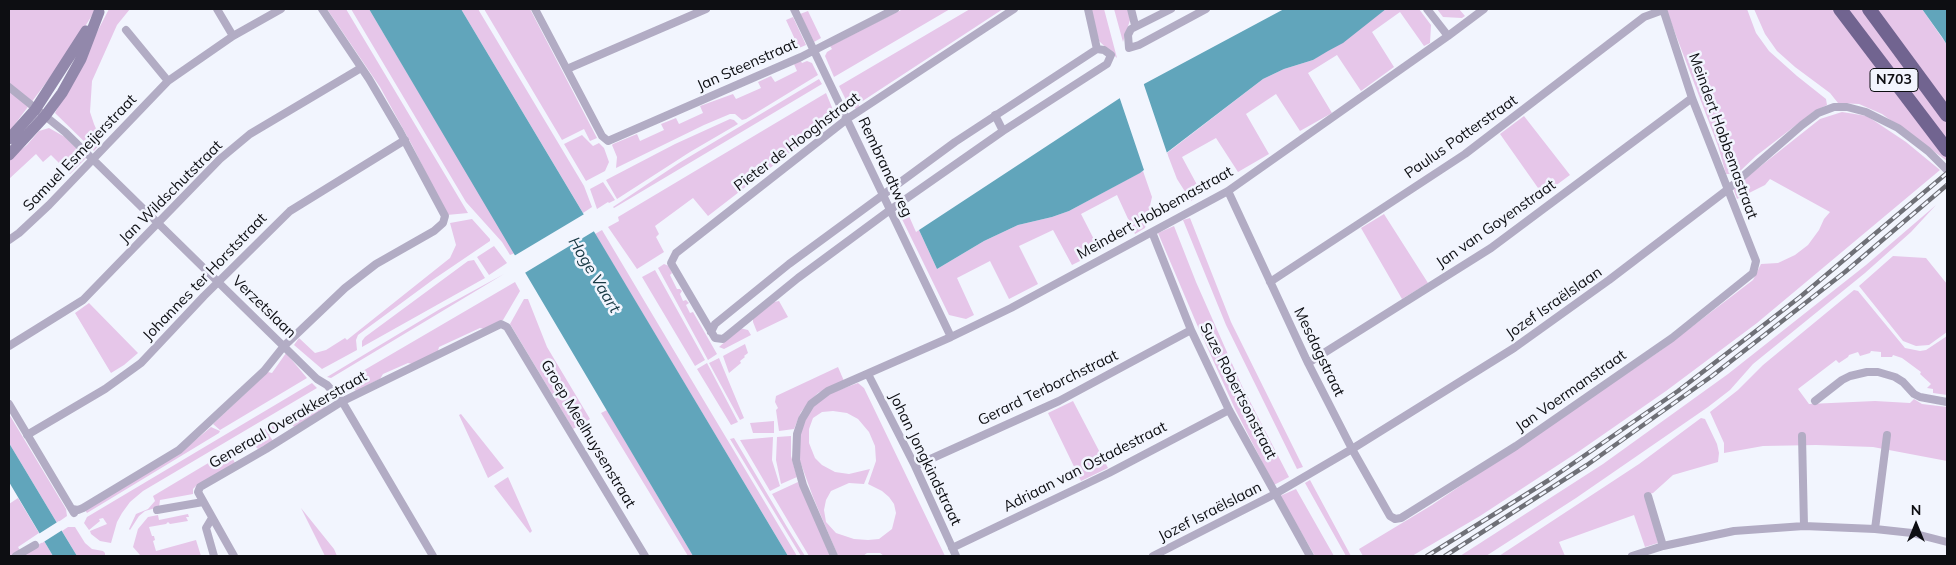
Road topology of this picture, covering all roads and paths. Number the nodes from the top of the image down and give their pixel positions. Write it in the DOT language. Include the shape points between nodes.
graph roads {
  1 [pos="217,9"];
  2 [pos="281,9"];
  3 [pos="322,9"];
  4 [pos="535,9"];
  5 [pos="706,9"];
  6 [pos="794,9"];
  7 [pos="895,9"];
  8 [pos="1014,9"];
  9 [pos="1088,9"];
  10 [pos="1130,9"];
  11 [pos="1170,9"];
  12 [pos="1206,9"];
  13 [pos="1427,9"];
  14 [pos="1484,9"];
  15 [pos="1663,9"];
  16 [pos="1840,9"];
  17 [pos="1869,9"];
  18 [pos="100,10"];
  19 [pos="1135,25"];
  20 [pos="126,30"];
  21 [pos="233,36"];
  22 [pos="1448,36"];
  23 [pos="1097,49"];
  24 [pos="814,50"];
  25 [pos="361,68"];
  26 [pos="567,69"];
  27 [pos="168,82"];
  28 [pos="9,87"];
  29 [pos="1692,98"];
  30 [pos="40,113"];
  31 [pos="995,115"];
  32 [pos="1947,115"];
  33 [pos="847,119"];
  34 [pos="1004,131"];
  35 [pos="9,139"];
  36 [pos="405,140"];
  37 [pos="1947,150"];
  38 [pos="9,155"];
  39 [pos="92,160"];
  40 [pos="1947,170"];
  41 [pos="1727,190"];
  42 [pos="1228,191"];
  43 [pos="884,194"];
  44 [pos="890,210"];
  45 [pos="158,223"];
  46 [pos="1152,232"];
  47 [pos="9,240"];
  48 [pos="789,264"];
  49 [pos="1753,273"];
  50 [pos="798,278"];
  51 [pos="219,282"];
  52 [pos="1270,282"];
  53 [pos="507,327"];
  54 [pos="1191,330"];
  55 [pos="711,332"];
  56 [pos="951,337"];
  57 [pos="9,346"];
  58 [pos="284,346"];
  59 [pos="1308,363"];
  60 [pos="868,374"];
  61 [pos="1815,401"];
  62 [pos="342,402"];
  63 [pos="1947,402"];
  64 [pos="9,404"];
  65 [pos="1229,410"];
  66 [pos="27,435"];
  67 [pos="1886,435"];
  68 [pos="1802,436"];
  69 [pos="1352,449"];
  70 [pos="916,466"];
  71 [pos="1275,494"];
  72 [pos="1648,496"];
  73 [pos="201,498"];
  74 [pos="157,510"];
  75 [pos="212,518"];
  76 [pos="1395,519"];
  77 [pos="1804,526"];
  78 [pos="1876,528"];
  79 [pos="224,541"];
  80 [pos="1947,542"];
  81 [pos="35,544"];
  82 [pos="1663,546"];
  83 [pos="211,548"];
  84 [pos="952,548"];
  85 [pos="16,556"];
  86 [pos="214,556"];
  87 [pos="234,556"];
  88 [pos="433,556"];
  89 [pos="644,556"];
  90 [pos="834,556"];
  91 [pos="956,556"];
  92 [pos="1153,556"];
  93 [pos="1310,556"];
  94 [pos="1632,556"];
  1 -- 21 [label="street"];
  2 -- 21 [label="street, Samuel Esmeijerstraat"];
  3 -- 25 [label="street"];
  4 -- 26 [label="street"];
  5 -- 26 [label="street"];
  6 -- 24 [label="street, Rembrandtweg"];
  7 -- 24 [label="street, Jan Steenstraat"];
  8 -- 33 [label="street, Pieter de Hooghstraat"];
  9 -- 23 [label="street"];
  10 -- 19 [label="street"];
  11 -- 19 [label="street"];
  12 -- 19 [label="street" via="1129,48 1128,35"];
  13 -- 22 [label="street"];
  14 -- 22 [label="street, Meindert Hobbemastraat"];
  15 -- 29 [label="street, Meindert Hobbemastraat"];
  15 -- 52 [label="street, Paulus Potterstraat" via="1644,17 1465,154"];
  16 -- 37 [label="highway, N703"];
  17 -- 32 [label="highway, N703"];
  18 -- 30 [label="main road"];
  20 -- 27 [label="street"];
  21 -- 27 [label="street, Samuel Esmeijerstraat"];
  22 -- 42 [label="street, Meindert Hobbemastraat"];
  23 -- 31 [label="street"];
  23 -- 34 [label="street" via="1111,55 1107,64"];
  24 -- 26 [label="street, Jan Steenstraat" via="608,141 602,136"];
  24 -- 33 [label="street, Rembrandtweg"];
  25 -- 36 [label="street"];
  25 -- 45 [label="street, Jan Wildschutstraat" via="250,134 220,159"];
  27 -- 39 [label="street, Samuel Esmeijerstraat"];
  28 -- 30 [label="street, Verzetslaan"];
  29 -- 41 [label="street, Meindert Hobbemastraat"];
  29 -- 59 [label="street, Jan van Goyenstraat" via="1490,248"];
  30 -- 35 [label="main road"];
  30 -- 38 [label="main road"];
  30 -- 39 [label="street, Verzetslaan" via="65,132"];
  31 -- 34 [label="street"];
  31 -- 43 [label="street"];
  33 -- 43 [label="street, Rembrandtweg"];
  33 -- 55 [label="street, Pieter de Hooghstraat" via="676,253 671,263"];
  34 -- 44 [label="street"];
  36 -- 51 [label="street, Johannes ter Horststraat" via="290,210"];
  36 -- 58 [label="street" via="445,216 443,223 352,282"];
  39 -- 45 [label="street, Verzetslaan"];
  39 -- 47 [label="street, Samuel Esmeijerstraat" via="50,205"];
  40 -- 41 [label="street, Jozef Israëlslaan" via="1898,128 1866,112 1834,107 1802,124"];
  41 -- 49 [label="street, Meindert Hobbemastraat" via="1756,261"];
  41 -- 69 [label="street, Jozef Israëlslaan" via="1610,280 1514,348"];
  42 -- 46 [label="street, Meindert Hobbemastraat"];
  42 -- 52 [label="street, Mesdagstraat"];
  43 -- 44 [label="street, Rembrandtweg"];
  43 -- 48 [label="street"];
  44 -- 50 [label="street"];
  44 -- 56 [label="street, Rembrandtweg"];
  45 -- 51 [label="street, Verzetslaan"];
  45 -- 57 [label="street, Jan Wildschutstraat" via="83,300"];
  46 -- 54 [label="street, Suze Robertsonstraat"];
  46 -- 56 [label="street, Meindert Hobbemastraat"];
  48 -- 50 [label="street"];
  48 -- 55 [label="street" via="715,324"];
  49 -- 76 [label="street, Jan Voermanstraat" via="1672,338 1516,446"];
  50 -- 55 [label="street" via="723,339 715,338"];
  51 -- 58 [label="street, Verzetslaan"];
  51 -- 66 [label="street, Johannes ter Horststraat" via="128,373"];
  52 -- 59 [label="street, Mesdagstraat"];
  53 -- 62 [label="street, Generaal Overakkerstraat" via="501,324"];
  53 -- 89 [label="street, Groep Meelhuysenstraat"];
  54 -- 65 [label="street, Suze Robertsonstraat"];
  54 -- 70 [label="street, Gerard Terborchstraat" via="1059,401"];
  56 -- 60 [label="street, Meindert Hobbemastraat"];
  58 -- 62 [label="street, Verzetslaan" via="328,385"];
  58 -- 66 [label="street" via="264,371 179,450 78,510 73,511"];
  59 -- 69 [label="street, Mesdagstraat"];
  60 -- 70 [label="street, Johan Jongkindstraat"];
  60 -- 90 [label="street, Meindert Hobbemastraat" via="828,391 811,404 797,434 795,452 799,472"];
  61 -- 63 [label="street" via="1850,376 1878,372 1895,377 1920,397"];
  62 -- 73 [label="street, Generaal Overakkerstraat" via="200,487"];
  62 -- 88 [label="street, Verzetslaan"];
  64 -- 66 [label="street"];
  65 -- 71 [label="street, Suze Robertsonstraat"];
  65 -- 84 [label="street, Adriaan van Ostadestraat"];
  67 -- 78 [label="street"];
  68 -- 77 [label="street"];
  69 -- 71 [label="street, Jozef Israëlslaan"];
  69 -- 76 [label="street, Mesdagstraat" via="1390,516"];
  70 -- 84 [label="street, Johan Jongkindstraat"];
  71 -- 92 [label="street, Jozef Israëlslaan"];
  71 -- 93 [label="street, Suze Robertsonstraat"];
  72 -- 82 [label="street"];
  73 -- 74 [label="street"];
  73 -- 75 [label="street"];
  75 -- 79 [label="street"];
  75 -- 83 [label="street" via="206,528"];
  77 -- 78 [label="street"];
  77 -- 82 [label="street" via="1734,531"];
  78 -- 80 [label="street"];
  79 -- 83 [label="street"];
  79 -- 87 [label="street"];
  81 -- 85 [label="street"];
  82 -- 94 [label="street"];
  83 -- 86 [label="street"];
  84 -- 91 [label="street, Johan Jongkindstraat"];
}
